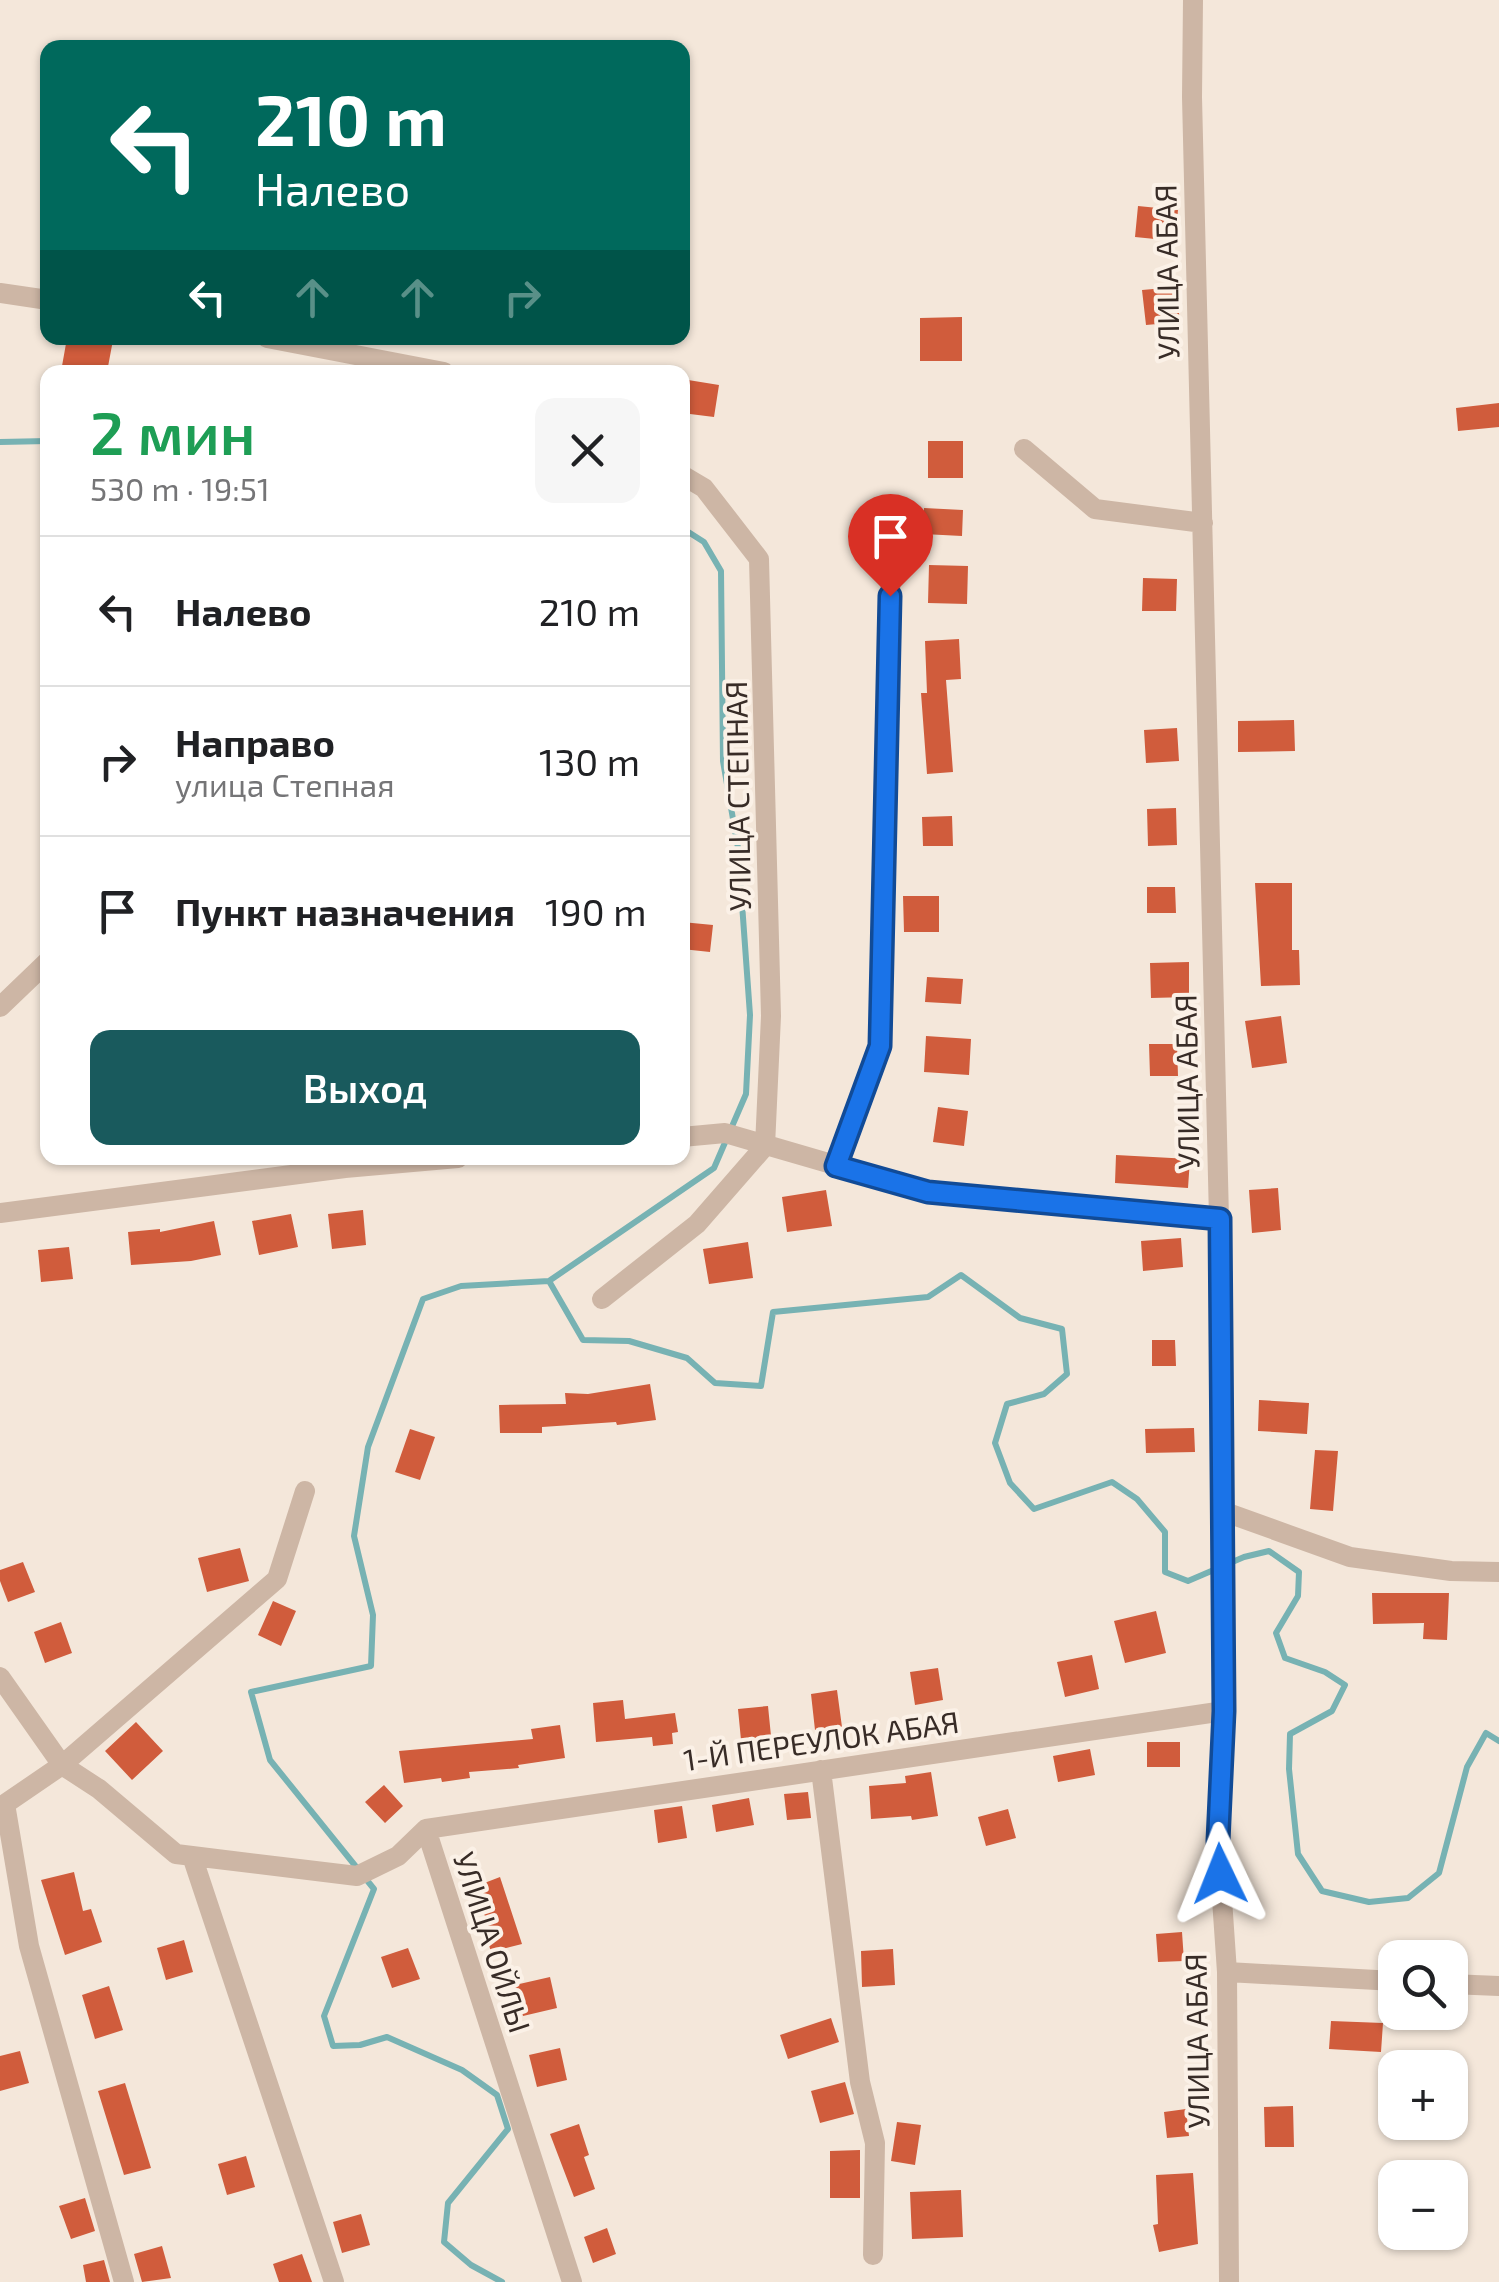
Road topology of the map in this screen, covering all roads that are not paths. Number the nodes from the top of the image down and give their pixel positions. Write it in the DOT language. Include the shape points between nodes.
graph roads {
  1 [pos="1192,0"];
  2 [pos="0,293"];
  3 [pos="40,299"];
  4 [pos="303,345"];
  5 [pos="408,365"];
  6 [pos="1024,449"];
  7 [pos="690,480"];
  8 [pos="1202,523"];
  9 [pos="891,562"];
  10 [pos="40,969"];
  11 [pos="0,1007"];
  12 [pos="690,1136"];
  13 [pos="765,1146"];
  14 [pos="380,1165"];
  15 [pos="836,1166"];
  16 [pos="0,1214"];
  17 [pos="1220,1219"];
  18 [pos="602,1299"];
  19 [pos="305,1491"];
  20 [pos="1222,1511"];
  21 [pos="1499,1572"];
  22 [pos="0,1677"];
  23 [pos="1224,1711"];
  24 [pos="62,1766"];
  25 [pos="821,1770"];
  26 [pos="2,1805"];
  27 [pos="426,1829"];
  28 [pos="192,1856"];
  29 [pos="1226,1972"];
  30 [pos="1378,1980"];
  31 [pos="1468,1985"];
  32 [pos="1499,1986"];
  33 [pos="873,2255"];
  34 [pos="124,2282"];
  35 [pos="334,2282"];
  36 [pos="572,2282"];
  37 [pos="1228,2282"];
  1 -- 8 [label="street, УЛИЦА АБАЯ"];
  2 -- 3 [label="street"];
  4 -- 5 [label="street"];
  6 -- 8 [label="street" via="1095,509"];
  7 -- 13 [label="street, УЛИЦА СТЕПНАЯ" via="704,488 760,559 772,1016"];
  8 -- 17 [label="street, УЛИЦА АБАЯ"];
  9 -- 15 [label="street" via="880,1046"];
  10 -- 11 [label="street"];
  12 -- 13 [label="street" via="724,1133"];
  13 -- 15 [label="street"];
  13 -- 18 [label="street" via="697,1224"];
  14 -- 16 [label="street"];
  15 -- 17 [label="street" via="928,1192"];
  17 -- 20 [label="street, УЛИЦА АБАЯ"];
  19 -- 24 [label="street" via="277,1579"];
  20 -- 21 [label="street" via="1350,1557"];
  20 -- 23 [label="street, УЛИЦА АБАЯ"];
  22 -- 24 [label="street, УЛИЦА ОЙЛЫ"];
  23 -- 25 [label="street, 1-Й ПЕРЕУЛОК АБАЯ"];
  23 -- 29 [label="street, УЛИЦА АБАЯ" via="1218,1841"];
  24 -- 26 [label="street"];
  24 -- 28 [label="street, УЛИЦА ОЙЛЫ" via="99,1788 176,1854"];
  25 -- 27 [label="street, 1-Й ПЕРЕУЛОК АБАЯ"];
  25 -- 33 [label="street" via="860,2082 875,2143"];
  26 -- 34 [label="street" via="28,1946"];
  27 -- 28 [label="street, УЛИЦА ОЙЛЫ" via="398,1856 357,1876"];
  27 -- 36 [label="street, УЛИЦА ОЙЛЫ"];
  28 -- 35 [label="street"];
  29 -- 30 [label="street"];
  29 -- 37 [label="street, УЛИЦА АБАЯ"];
  31 -- 32 [label="street"];
}
